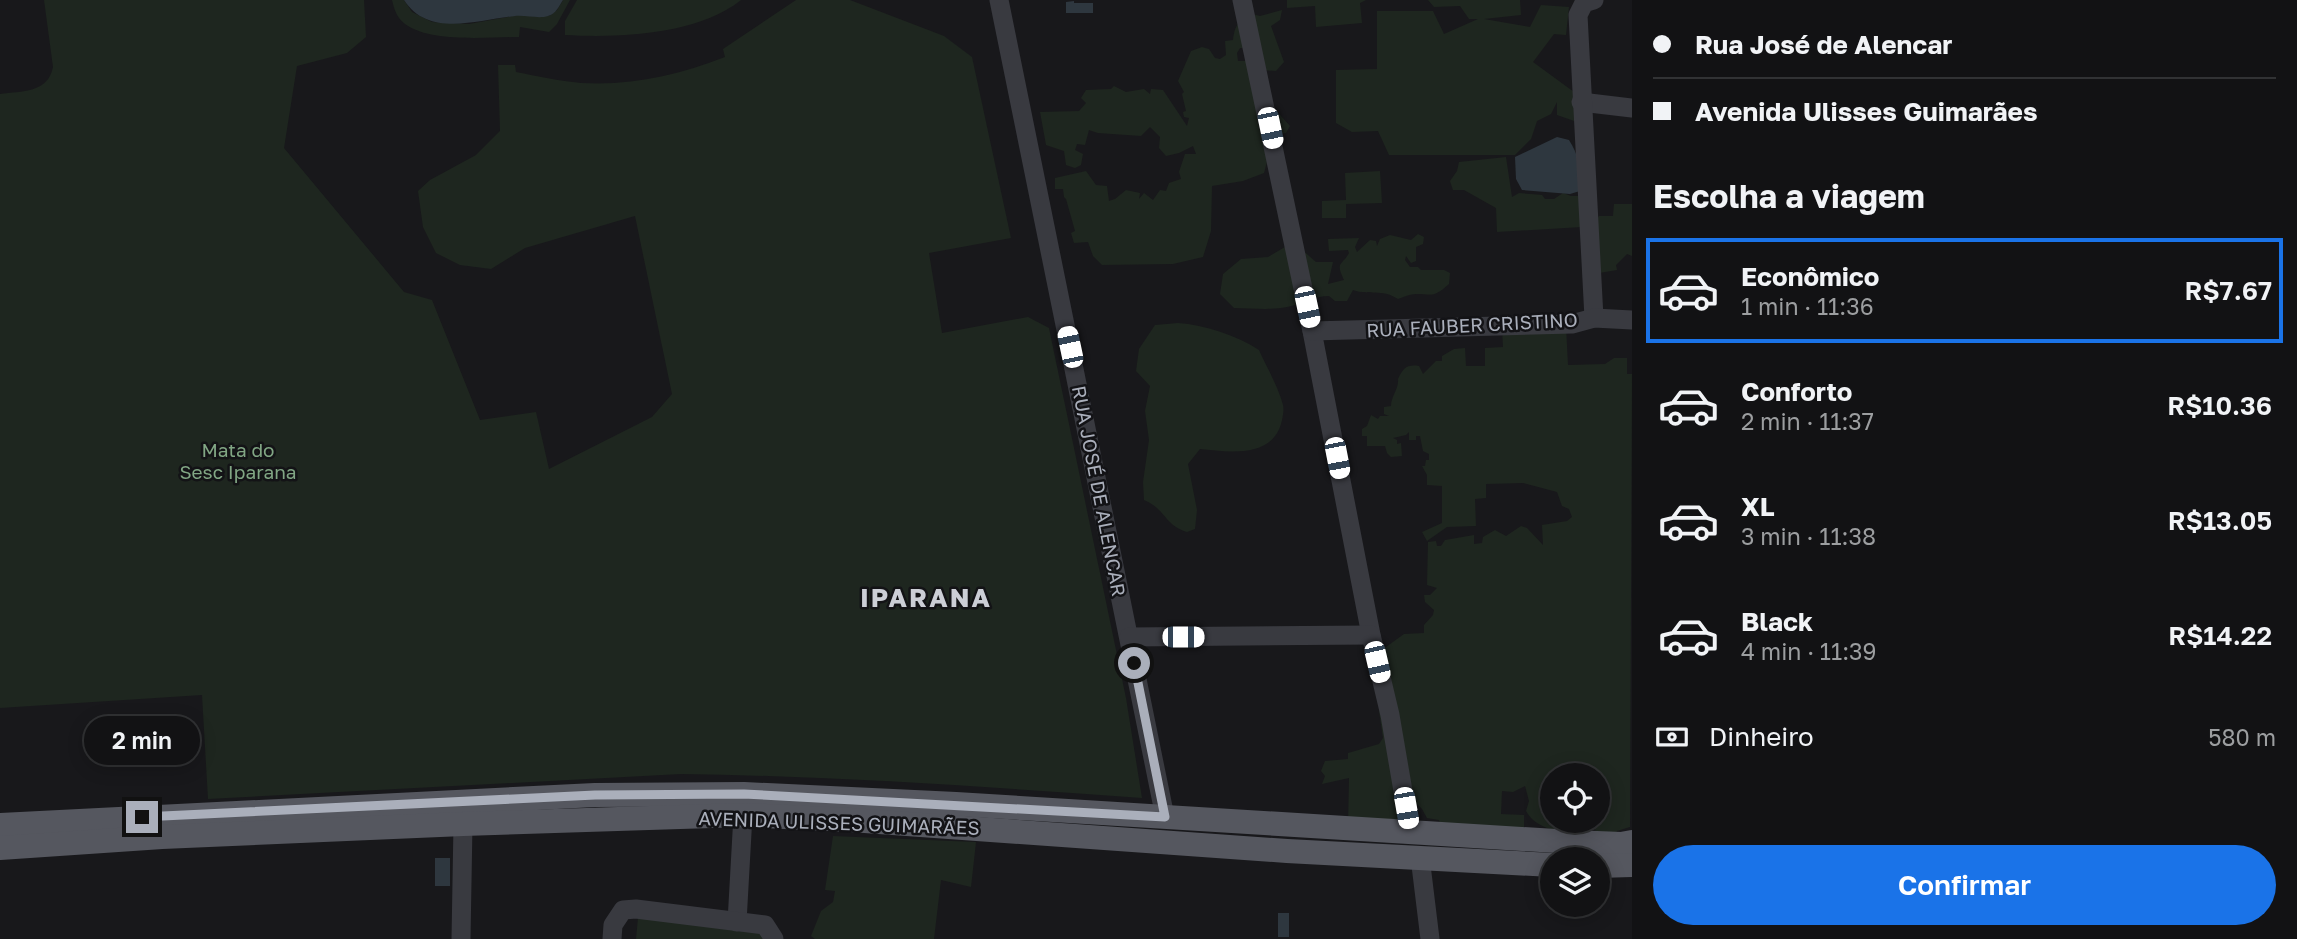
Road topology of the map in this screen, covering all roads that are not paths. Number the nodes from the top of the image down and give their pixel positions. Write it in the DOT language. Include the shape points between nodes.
graph roads {
  1 [pos="999,0"];
  2 [pos="1242,0"];
  3 [pos="1594,0"];
  4 [pos="1581,103"];
  5 [pos="1632,108"];
  6 [pos="1594,318"];
  7 [pos="1632,320"];
  8 [pos="1312,331"];
  9 [pos="1371,635"];
  10 [pos="1129,637"];
  11 [pos="743,815"];
  12 [pos="1165,817"];
  13 [pos="463,824"];
  14 [pos="0,825"];
  15 [pos="1289,825"];
  16 [pos="1410,832"];
  17 [pos="1632,842"];
  18 [pos="0,848"];
  19 [pos="1287,851"];
  20 [pos="1420,857"];
  21 [pos="1540,864"];
  22 [pos="1632,865"];
  23 [pos="1610,866"];
  24 [pos="737,922"];
  25 [pos="461,939"];
  26 [pos="612,939"];
  27 [pos="774,939"];
  28 [pos="1430,939"];
  1 -- 10 [label="street, RUA JOSÉ DE ALENCAR"];
  2 -- 8 [label="street"];
  3 -- 4 [label="street" via="1584,3 1578,15"];
  4 -- 5 [label="street"];
  4 -- 6 [label="street"];
  6 -- 7 [label="street, RUA FAUBER CRISTINO"];
  6 -- 8 [label="street, RUA FAUBER CRISTINO" via="1559,324"];
  8 -- 9 [label="street"];
  9 -- 10 [label="street"];
  9 -- 16 [label="street"];
  10 -- 12 [label="street, RUA JOSÉ DE ALENCAR"];
  11 -- 13 [label="main road, AVENIDA ULISSES GUIMARÃES"];
  11 -- 19 [label="main road, AVENIDA ULISSES GUIMARÃES"];
  11 -- 24 [label="street"];
  12 -- 14 [label="main road, AVENIDA ULISSES GUIMARÃES" via="758,794 595,795"];
  12 -- 15 [label="main road, AVENIDA ULISSES GUIMARÃES"];
  13 -- 18 [label="main road, AVENIDA ULISSES GUIMARÃES"];
  13 -- 25 [label="street"];
  15 -- 16 [label="main road, AVENIDA ULISSES GUIMARÃES"];
  15 -- 19 [label="main road"];
  16 -- 17 [label="main road, AVENIDA ULISSES GUIMARÃES"];
  19 -- 20 [label="main road, AVENIDA ULISSES GUIMARÃES"];
  20 -- 21 [label="main road, AVENIDA ULISSES GUIMARÃES"];
  20 -- 28 [label="street"];
  22 -- 23 [label="main road"];
  24 -- 26 [label="street" via="623,910 613,925"];
  24 -- 27 [label="street" via="765,925"];
}
